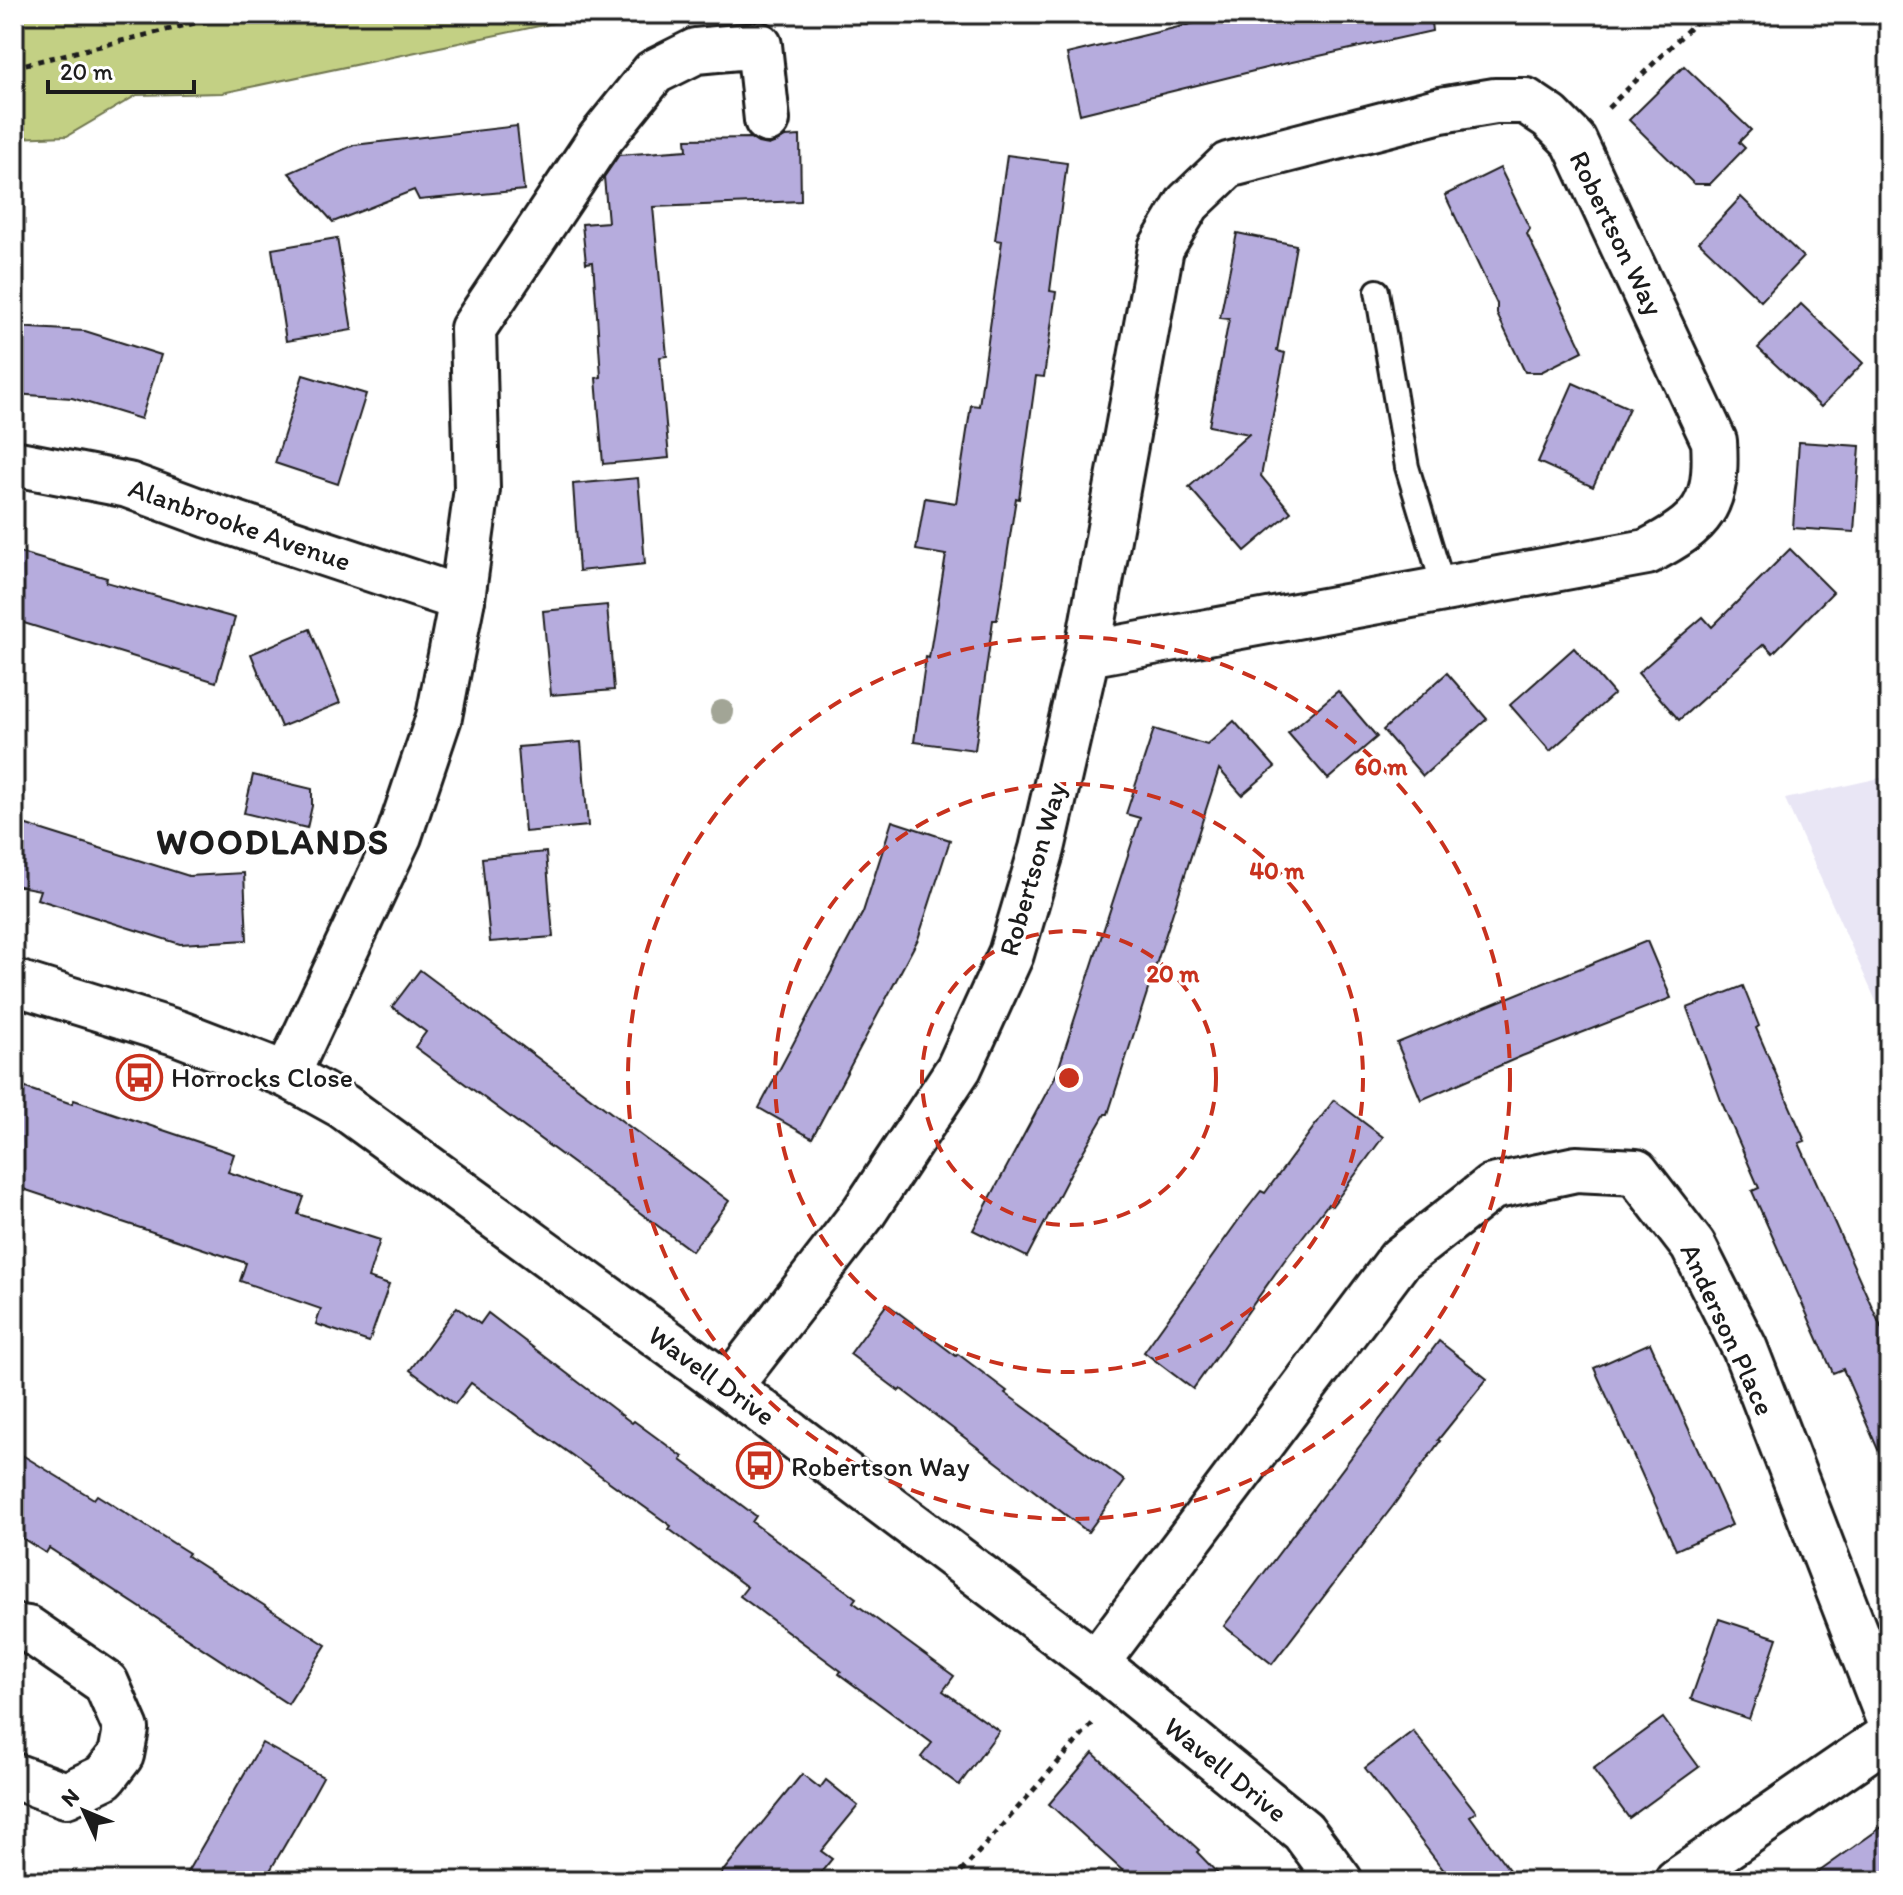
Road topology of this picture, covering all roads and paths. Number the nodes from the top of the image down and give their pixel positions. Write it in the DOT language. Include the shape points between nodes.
graph roads {
  1 [pos="232,14"];
  2 [pos="1704,14"];
  3 [pos="14,67"];
  4 [pos="767,120"];
  5 [pos="1574,141"];
  6 [pos="1377,291"];
  7 [pos="14,463"];
  8 [pos="1444,589"];
  9 [pos="462,599"];
  10 [pos="1087,654"];
  11 [pos="14,982"];
  12 [pos="287,1075"];
  13 [pos="729,1387"];
  14 [pos="14,1627"];
  15 [pos="1111,1675"];
  16 [pos="1889,1720"];
  17 [pos="1889,1735"];
  18 [pos="14,1776"];
  19 [pos="953,1881"];
  20 [pos="1340,1881"];
  21 [pos="1677,1881"];
  1 -- 3 [label="path"];
  2 -- 5 [label="path"];
  4 -- 9 [label="street" via="759,45 696,51 654,72 600,139 473,329 477,489"];
  5 -- 8 [label="street, Robertson Way" via="1714,441 1715,472 1706,509 1680,535 1647,552"];
  5 -- 10 [label="street, Robertson Way" via="1526,101 1495,101 1228,165 1188,203 1161,248"];
  6 -- 8 [label="lane" via="1407,467"];
  7 -- 9 [label="street, Alanbrooke Avenue" via="128,485"];
  8 -- 10 [label="street, Robertson Way"];
  9 -- 12 [label="street" via="439,717 399,836"];
  10 -- 13 [label="street, Robertson Way" via="1042,849 1011,954 959,1068 864,1212"];
  11 -- 12 [label="street, Wavell Drive" via="178,1033"];
  12 -- 13 [label="street, Wavell Drive" via="343,1106"];
  13 -- 15 [label="street, Wavell Drive"];
  14 -- 18 [label="street" via="28,1629 106,1683 126,1729 121,1755 104,1777 66,1795"];
  15 -- 16 [label="street, Anderson Place" via="1400,1259 1492,1187 1576,1169 1636,1172 1693,1246 1745,1349"];
  15 -- 19 [label="path"];
  15 -- 20 [label="street, Wavell Drive" via="1303,1831"];
  17 -- 21 [label="street"];
}
